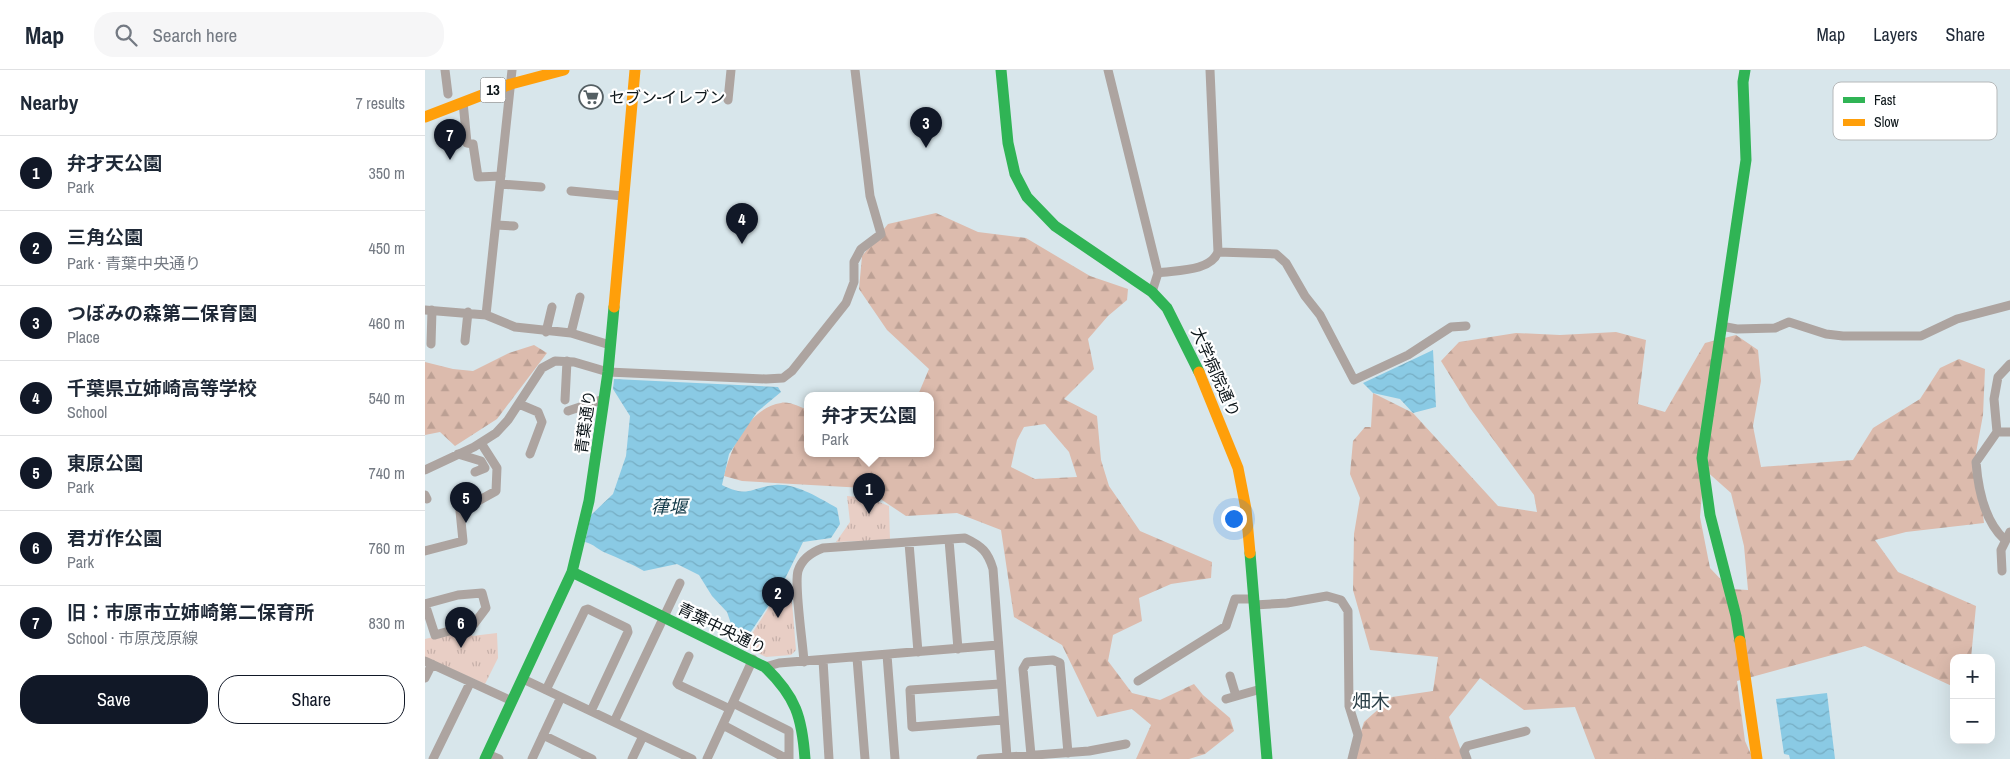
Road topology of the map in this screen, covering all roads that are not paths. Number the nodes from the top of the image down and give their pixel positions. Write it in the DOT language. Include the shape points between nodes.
graph roads {
  1 [pos="445,70"];
  2 [pos="512,70"];
  3 [pos="564,70"];
  4 [pos="635,70"];
  5 [pos="731,70"];
  6 [pos="855,70"];
  7 [pos="1001,70"];
  8 [pos="1108,70"];
  9 [pos="1210,70"];
  10 [pos="1745,70"];
  11 [pos="511,84"];
  12 [pos="448,94"];
  13 [pos="728,100"];
  14 [pos="463,102"];
  15 [pos="425,117"];
  16 [pos="500,180"];
  17 [pos="541,187"];
  18 [pos="571,191"];
  19 [pos="623,196"];
  20 [pos="495,225"];
  21 [pos="514,226"];
  22 [pos="1218,252"];
  23 [pos="1158,273"];
  24 [pos="1152,292"];
  25 [pos="580,297"];
  26 [pos="2010,305"];
  27 [pos="552,307"];
  28 [pos="428,310"];
  29 [pos="468,312"];
  30 [pos="486,315"];
  31 [pos="1466,326"];
  32 [pos="1721,326"];
  33 [pos="546,332"];
  34 [pos="571,334"];
  35 [pos="465,341"];
  36 [pos="431,344"];
  37 [pos="611,345"];
  38 [pos="567,361"];
  39 [pos="2010,364"];
  40 [pos="608,372"];
  41 [pos="604,399"];
  42 [pos="565,400"];
  43 [pos="519,404"];
  44 [pos="568,411"];
  45 [pos="1997,432"];
  46 [pos="2010,432"];
  47 [pos="481,442"];
  48 [pos="457,454"];
  49 [pos="530,454"];
  50 [pos="425,470"];
  51 [pos="475,472"];
  52 [pos="2007,536"];
  53 [pos="949,540"];
  54 [pos="909,543"];
  55 [pos="425,551"];
  56 [pos="2002,571"];
  57 [pos="572,572"];
  58 [pos="680,583"];
  59 [pos="1254,602"];
  60 [pos="663,618"];
  61 [pos="428,622"];
  62 [pos="997,645"];
  63 [pos="958,649"];
  64 [pos="918,652"];
  65 [pos="887,655"];
  66 [pos="689,656"];
  67 [pos="857,658"];
  68 [pos="753,660"];
  69 [pos="823,660"];
  70 [pos="804,662"];
  71 [pos="428,663"];
  72 [pos="765,667"];
  73 [pos="1230,676"];
  74 [pos="425,678"];
  75 [pos="523,679"];
  76 [pos="1138,681"];
  77 [pos="470,683"];
  78 [pos="1000,684"];
  79 [pos="1261,689"];
  80 [pos="545,690"];
  81 [pos="1236,696"];
  82 [pos="561,697"];
  83 [pos="1226,699"];
  84 [pos="512,701"];
  85 [pos="732,706"];
  86 [pos="591,711"];
  87 [pos="1003,720"];
  88 [pos="614,722"];
  89 [pos="723,725"];
  90 [pos="1526,731"];
  91 [pos="543,735"];
  92 [pos="643,736"];
  93 [pos="1126,744"];
  94 [pos="1068,753"];
  95 [pos="1031,755"];
  96 [pos="1089,755"];
  97 [pos="486,756"];
  98 [pos="1007,757"];
  99 [pos="433,759"];
  100 [pos="499,759"];
  101 [pos="532,759"];
  102 [pos="593,759"];
  103 [pos="633,759"];
  104 [pos="692,759"];
  105 [pos="707,759"];
  106 [pos="788,759"];
  107 [pos="805,759"];
  108 [pos="829,759"];
  109 [pos="865,759"];
  110 [pos="895,759"];
  111 [pos="981,759"];
  112 [pos="1267,759"];
  113 [pos="1351,759"];
  114 [pos="1467,759"];
  115 [pos="1757,759"];
  1 -- 12 [label="street"];
  2 -- 11 [label="street"];
  3 -- 11 [label="street, 13"];
  4 -- 19 [label="street, 青葉通り"];
  5 -- 13 [label="street"];
  6 -- 40 [label="street" via="870,196 881,234 861,249 846,303 793,371 783,378 766,379"];
  7 -- 24 [label="street, 大学病院通り" via="1008,142 1015,174 1027,196 1055,226"];
  8 -- 23 [label="street"];
  9 -- 22 [label="street"];
  10 -- 32 [label="street" via="1746,160"];
  11 -- 14 [label="street, 13"];
  11 -- 16 [label="street"];
  14 -- 15 [label="street, 13"];
  14 -- 16 [label="street" via="467,143 473,144 478,177"];
  16 -- 17 [label="street"];
  16 -- 20 [label="street"];
  18 -- 19 [label="street"];
  19 -- 37 [label="street, 青葉通り"];
  20 -- 21 [label="street"];
  20 -- 30 [label="street"];
  22 -- 23 [label="street" via="1215,258 1199,267"];
  22 -- 31 [label="street" via="1276,254 1286,263 1320,315 1355,380 1409,355 1451,327"];
  23 -- 24 [label="street"];
  24 -- 59 [label="street, 大学病院通り" via="1177,324 1207,388 1238,468 1246,509"];
  25 -- 34 [label="street"];
  26 -- 32 [label="street" via="1957,319 1921,336 1843,336 1789,322 1775,328"];
  27 -- 33 [label="street"];
  28 -- 29 [label="street"];
  28 -- 36 [label="street"];
  29 -- 30 [label="street"];
  29 -- 35 [label="street"];
  30 -- 33 [label="street" via="515,327"];
  32 -- 115 [label="street" via="1702,458 1705,488 1736,616"];
  33 -- 34 [label="street"];
  34 -- 37 [label="street"];
  37 -- 40 [label="street, 青葉通り"];
  38 -- 40 [label="street"];
  38 -- 42 [label="street"];
  38 -- 43 [label="street" via="555,361 542,368"];
  39 -- 45 [label="street" via="1998,378 1994,400"];
  40 -- 41 [label="street, 青葉通り"];
  41 -- 44 [label="street"];
  41 -- 57 [label="street, 青葉通り" via="589,501"];
  43 -- 47 [label="street" via="496,433"];
  43 -- 49 [label="street" via="538,412 542,422"];
  45 -- 46 [label="street"];
  45 -- 52 [label="street" via="1976,462 1984,502 1995,532"];
  47 -- 48 [label="street"];
  47 -- 55 [label="street" via="497,468 496,492 460,511 463,541"];
  48 -- 50 [label="street"];
  48 -- 51 [label="street" via="481,461 485,468"];
  52 -- 56 [label="street" via="2001,550"];
  53 -- 54 [label="street"];
  53 -- 62 [label="street" via="965,538 981,546 989,555 993,569"];
  53 -- 63 [label="street"];
  54 -- 64 [label="street"];
  54 -- 70 [label="street" via="823,548 803,561 797,576"];
  57 -- 60 [label="street, 青葉中央通り"];
  57 -- 75 [label="street, 青葉通り"];
  58 -- 60 [label="street"];
  59 -- 76 [label="street" via="1235,599 1226,626"];
  59 -- 79 [label="street, 大学病院通り"];
  59 -- 113 [label="street" via="1287,603 1327,596 1344,604 1348,621 1349,706 1357,735"];
  60 -- 68 [label="street, 青葉中央通り"];
  60 -- 88 [label="street"];
  61 -- 61 [label="street" via="435,635 474,624 486,608 482,593 459,594 425,604"];
  62 -- 63 [label="street"];
  62 -- 78 [label="street"];
  63 -- 64 [label="street"];
  64 -- 65 [label="street"];
  65 -- 67 [label="street"];
  65 -- 110 [label="street"];
  66 -- 85 [label="street" via="677,683"];
  67 -- 69 [label="street"];
  67 -- 109 [label="street"];
  68 -- 72 [label="street, 青葉中央通り"];
  68 -- 85 [label="street"];
  69 -- 70 [label="street"];
  69 -- 108 [label="street"];
  70 -- 72 [label="street"];
  71 -- 74 [label="street"];
  71 -- 77 [label="street"];
  72 -- 107 [label="street, 青葉中央通り" via="786,688 803,721"];
  73 -- 81 [label="street"];
  75 -- 80 [label="street"];
  75 -- 84 [label="street, 青葉通り"];
  77 -- 84 [label="street"];
  77 -- 99 [label="street"];
  78 -- 87 [label="street"];
  78 -- 87 [label="street" via="910,690 912,727"];
  79 -- 81 [label="street"];
  79 -- 112 [label="street, 大学病院通り"];
  80 -- 82 [label="street"];
  80 -- 86 [label="street" via="585,610 589,609 627,628 628,632"];
  81 -- 83 [label="street"];
  82 -- 86 [label="street"];
  82 -- 91 [label="street"];
  84 -- 97 [label="street, 青葉通り"];
  85 -- 89 [label="street"];
  85 -- 106 [label="street" via="789,731"];
  86 -- 88 [label="street"];
  87 -- 98 [label="street"];
  88 -- 92 [label="street"];
  89 -- 105 [label="street"];
  89 -- 106 [label="street"];
  90 -- 114 [label="street" via="1467,746 1464,751"];
  91 -- 101 [label="street"];
  91 -- 102 [label="street"];
  92 -- 103 [label="street"];
  92 -- 104 [label="street"];
  93 -- 96 [label="street"];
  94 -- 95 [label="street"];
  94 -- 95 [label="street" via="1060,663 1053,660 1027,662 1023,669"];
  94 -- 96 [label="street"];
  95 -- 98 [label="street"];
  97 -- 100 [label="street"];
  98 -- 111 [label="street"];
}
